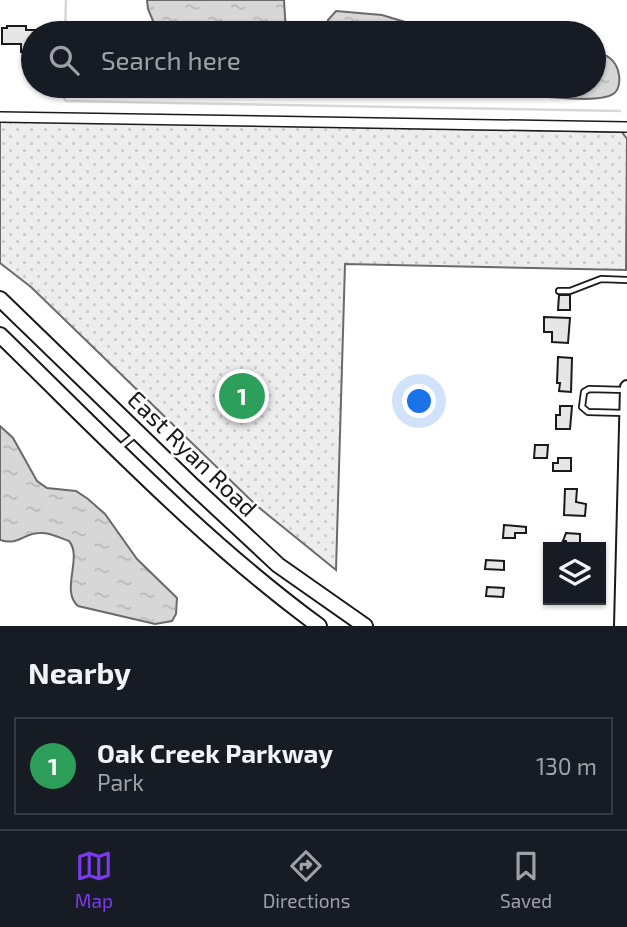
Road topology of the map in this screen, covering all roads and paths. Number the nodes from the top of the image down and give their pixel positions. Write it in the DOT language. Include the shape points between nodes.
graph roads {
  1 [pos="0,117"];
  2 [pos="627,127"];
  3 [pos="627,280"];
  4 [pos="559,291"];
  5 [pos="0,299"];
  6 [pos="0,335"];
  7 [pos="627,389"];
  8 [pos="626,413"];
  9 [pos="137,432"];
  10 [pos="118,449"];
  11 [pos="319,626"];
  12 [pos="365,626"];
  13 [pos="621,626"];
  1 -- 2 [label="street"];
  3 -- 4 [label="lane" via="601,279"];
  5 -- 9 [label="main road, East Ryan Road"];
  6 -- 10 [label="main road, East Ryan Road"];
  7 -- 8 [label="street"];
  7 -- 8 [label="lane" via="589,389 581,402 588,412"];
  8 -- 13 [label="street"];
  9 -- 10 [label="lane"];
  9 -- 12 [label="main road, East Ryan Road" via="278,565"];
  10 -- 11 [label="main road, East Ryan Road" via="268,588"];
}
